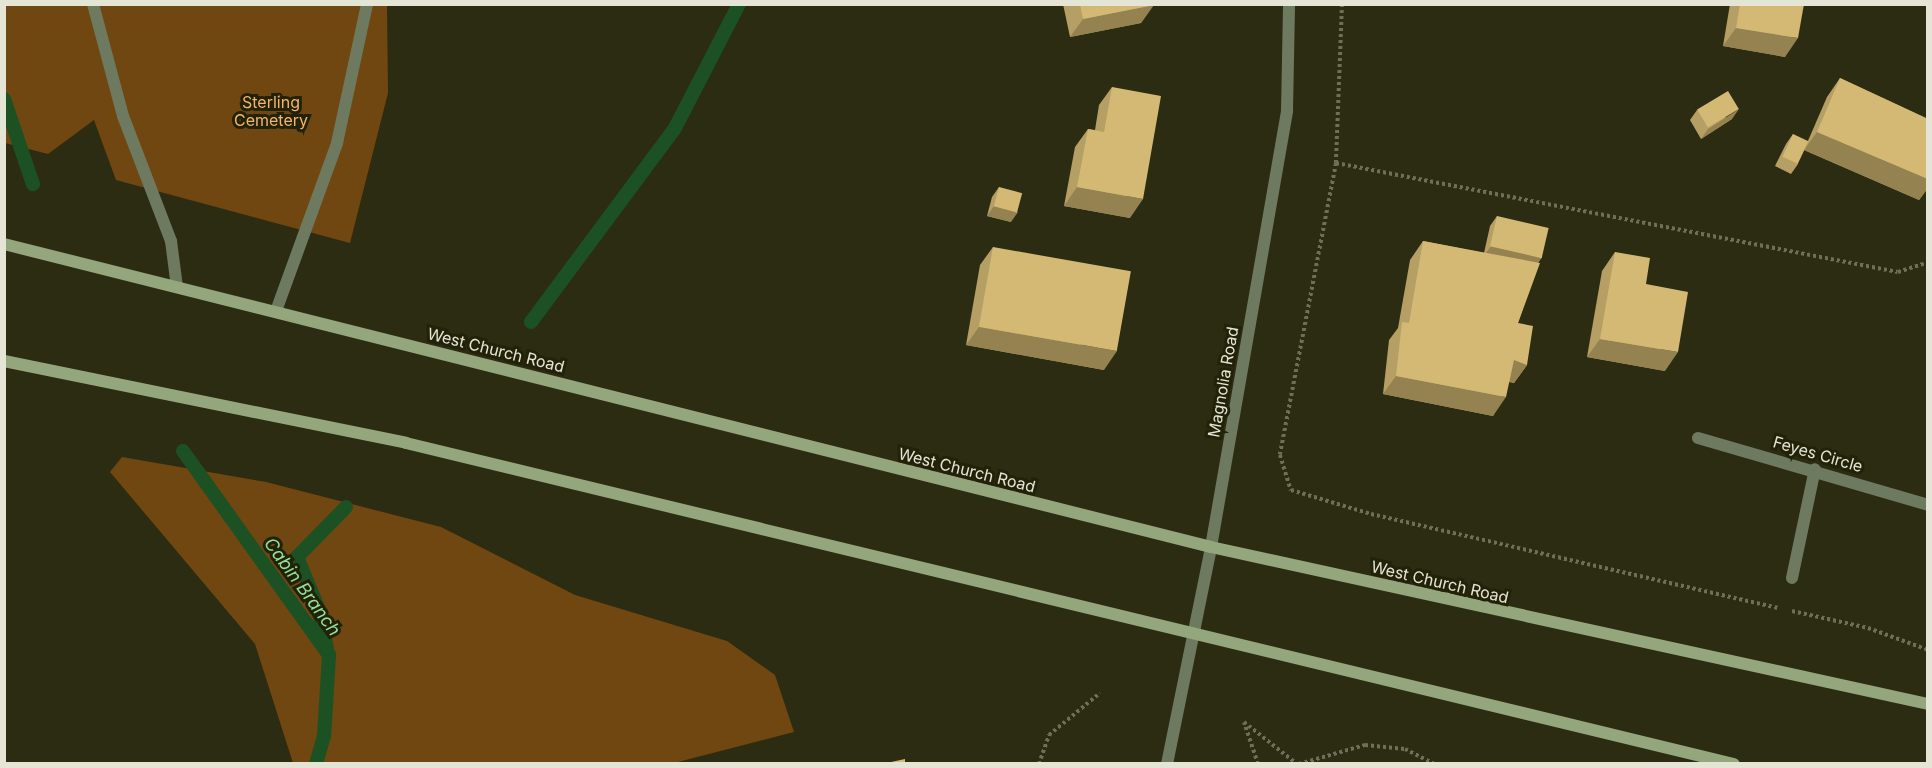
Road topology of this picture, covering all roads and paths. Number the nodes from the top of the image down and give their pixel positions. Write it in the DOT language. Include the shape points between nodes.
graph roads {
  1 [pos="93,4"];
  2 [pos="367,4"];
  3 [pos="1289,4"];
  4 [pos="1342,4"];
  5 [pos="1336,163"];
  6 [pos="4,244"];
  7 [pos="1928,262"];
  8 [pos="177,286"];
  9 [pos="276,311"];
  10 [pos="4,361"];
  11 [pos="1698,438"];
  12 [pos="1815,469"];
  13 [pos="1928,505"];
  14 [pos="1211,547"];
  15 [pos="1792,579"];
  16 [pos="1194,630"];
  17 [pos="1928,650"];
  18 [pos="1100,693"];
  19 [pos="1928,704"];
  20 [pos="1039,764"];
  21 [pos="1167,764"];
  22 [pos="1258,764"];
  23 [pos="1298,764"];
  24 [pos="1434,764"];
  25 [pos="1734,764"];
  1 -- 8 [label="street" via="120,106 171,241"];
  2 -- 9 [label="street" via="338,143"];
  3 -- 14 [label="street, Magnolia Road" via="1287,111"];
  4 -- 5 [label="path"];
  5 -- 7 [label="path" via="1898,272"];
  5 -- 17 [label="path" via="1280,455 1291,490 1371,514 1868,628"];
  6 -- 8 [label="main road, West Church Road"];
  8 -- 9 [label="main road, West Church Road"];
  9 -- 14 [label="main road, West Church Road"];
  10 -- 16 [label="main road" via="406,443"];
  11 -- 12 [label="street, Feyes Circle"];
  12 -- 13 [label="street, Feyes Circle"];
  12 -- 15 [label="street"];
  14 -- 16 [label="street, Magnolia Road"];
  14 -- 19 [label="main road, West Church Road"];
  16 -- 21 [label="street, Magnolia Road"];
  16 -- 25 [label="main road"];
  18 -- 20 [label="path" via="1049,735"];
  22 -- 23 [label="path" via="1244,722"];
  23 -- 24 [label="path" via="1365,745 1405,749"];
}
